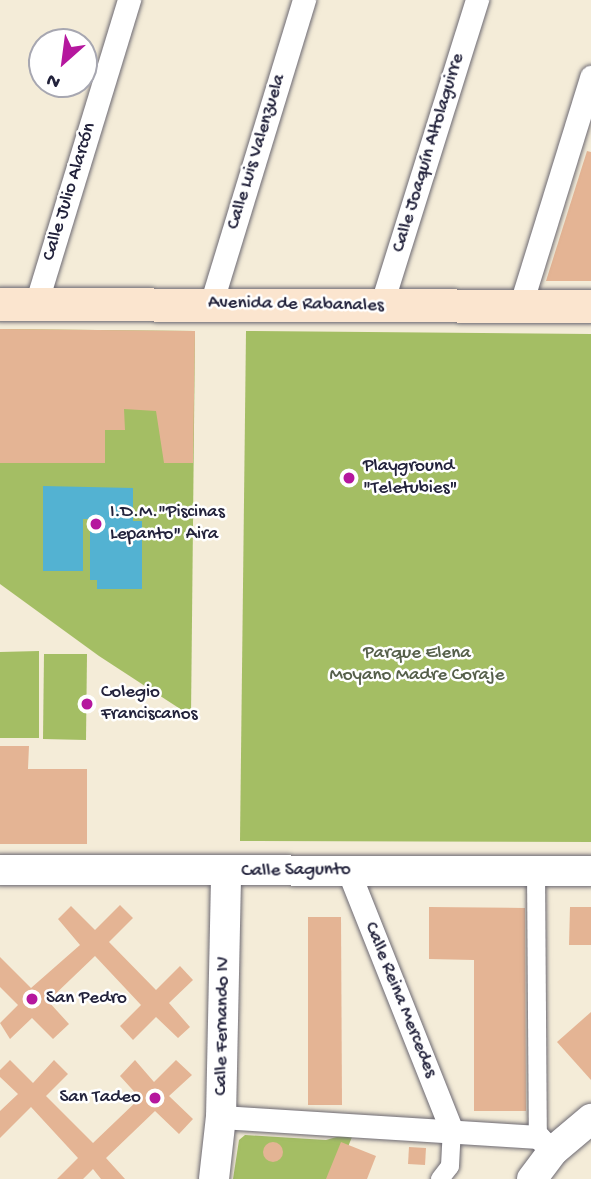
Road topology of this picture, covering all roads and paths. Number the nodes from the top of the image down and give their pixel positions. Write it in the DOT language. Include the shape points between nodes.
graph roads {
  1 [pos="128,0"];
  2 [pos="304,0"];
  3 [pos="477,0"];
  4 [pos="591,77"];
  5 [pos="0,304"];
  6 [pos="36,304"];
  7 [pos="211,304"];
  8 [pos="382,306"];
  9 [pos="591,306"];
  10 [pos="520,307"];
  11 [pos="0,870"];
  12 [pos="348,870"];
  13 [pos="591,871"];
  14 [pos="226,872"];
  15 [pos="536,872"];
  16 [pos="222,1117"];
  17 [pos="591,1119"];
  18 [pos="452,1131"];
  19 [pos="545,1144"];
  20 [pos="214,1179"];
  21 [pos="440,1179"];
  22 [pos="532,1179"];
  1 -- 6 [label="street, Calle Julio Alarcón"];
  2 -- 7 [label="street, Calle Luis Valenzuela"];
  3 -- 8 [label="street, Calle Joaquín Altolaguirre"];
  4 -- 10 [label="street"];
  5 -- 6 [label="main road, Avenida de Rabanales"];
  6 -- 7 [label="main road, Avenida de Rabanales"];
  7 -- 8 [label="main road, Avenida de Rabanales"];
  8 -- 10 [label="main road, Avenida de Rabanales"];
  9 -- 10 [label="main road, Avenida de Rabanales"];
  11 -- 14 [label="street, Calle Sagunto"];
  12 -- 14 [label="street, Calle Sagunto"];
  12 -- 15 [label="street, Calle Sagunto"];
  12 -- 18 [label="street, Calle Reina Mercedes"];
  13 -- 15 [label="street, Calle Sagunto"];
  14 -- 16 [label="street, Calle Fernando IV"];
  15 -- 19 [label="street"];
  16 -- 18 [label="street"];
  16 -- 20 [label="street, Calle Fernando IV"];
  17 -- 19 [label="street"];
  18 -- 19 [label="street"];
  18 -- 21 [label="street" via="450,1166"];
  19 -- 22 [label="street"];
}
